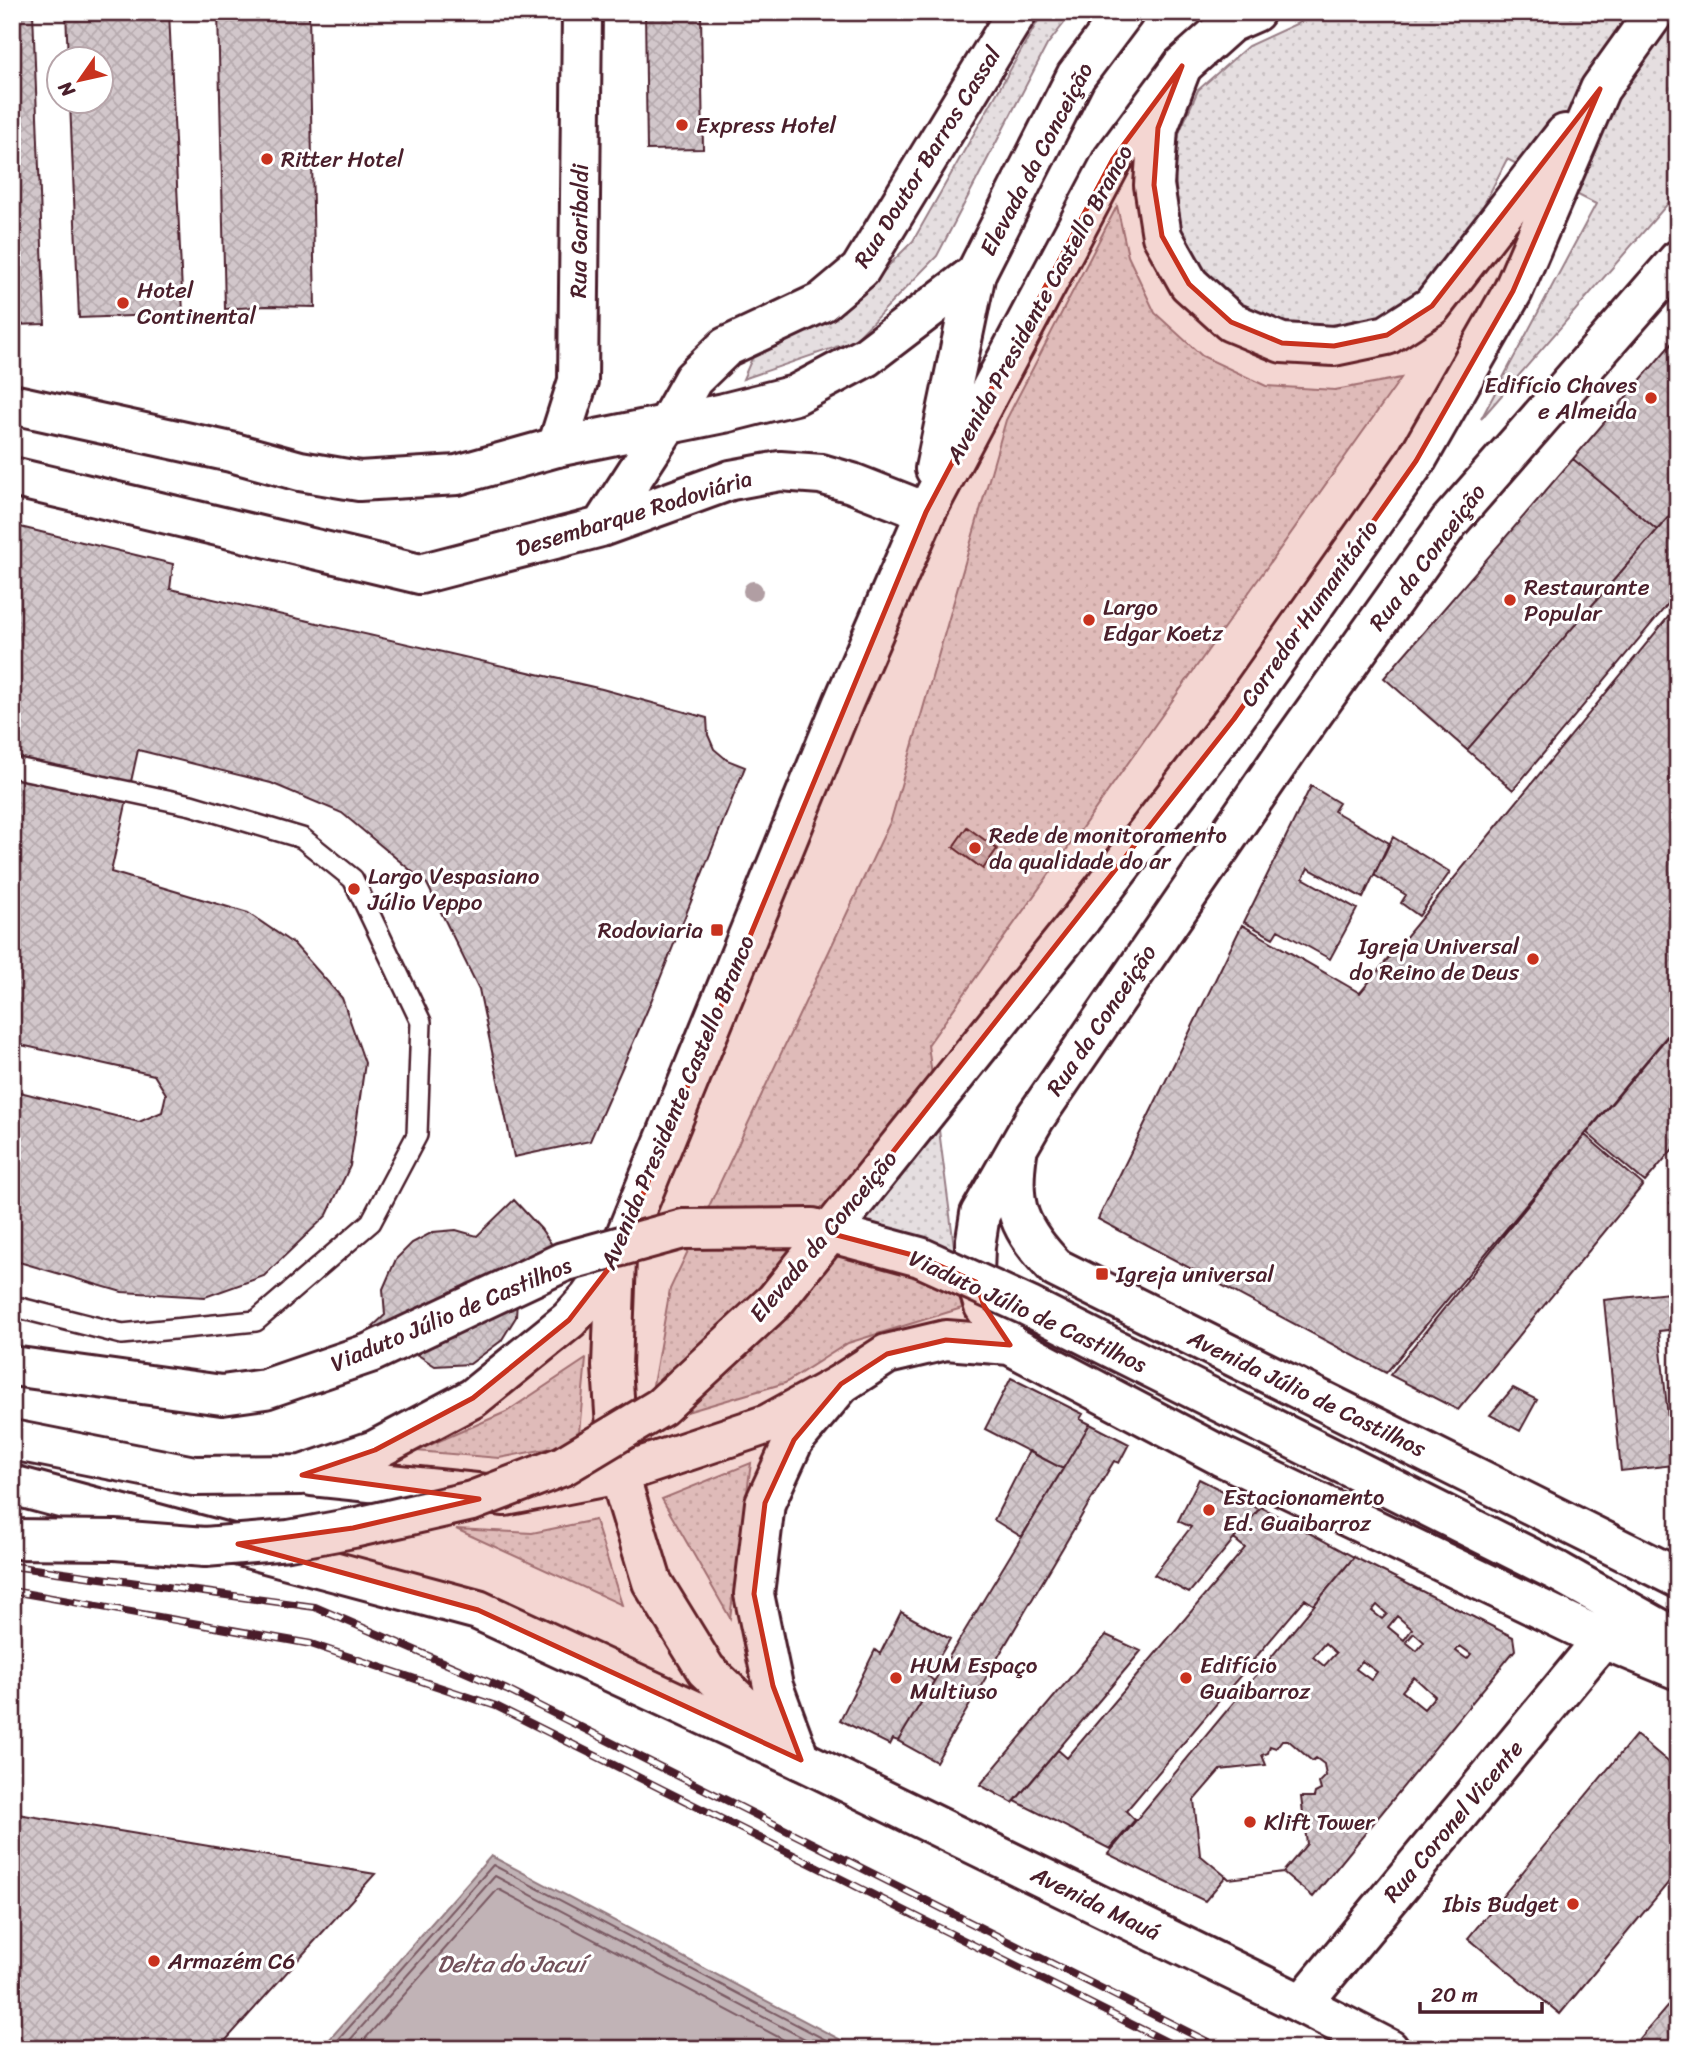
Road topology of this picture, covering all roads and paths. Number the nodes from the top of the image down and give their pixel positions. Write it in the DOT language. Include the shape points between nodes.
graph roads {
  1 [pos="582,12"];
  2 [pos="1017,12"];
  3 [pos="1124,12"];
  4 [pos="1255,12"];
  5 [pos="1655,12"];
  6 [pos="1182,65"];
  7 [pos="1600,89"];
  8 [pos="1678,260"];
  9 [pos="976,273"];
  10 [pos="12,404"];
  11 [pos="667,425"];
  12 [pos="557,447"];
  13 [pos="12,477"];
  14 [pos="926,512"];
  15 [pos="601,527"];
  16 [pos="12,767"];
  17 [pos="1080,920"];
  18 [pos="1018,1147"];
  19 [pos="616,1259"];
  20 [pos="12,1306"];
  21 [pos="1010,1345"];
  22 [pos="12,1366"];
  23 [pos="841,1384"];
  24 [pos="12,1440"];
  25 [pos="619,1474"];
  26 [pos="302,1475"];
  27 [pos="12,1485"];
  28 [pos="12,1539"];
  29 [pos="1678,1578"];
  30 [pos="1604,1639"];
  31 [pos="1678,1639"];
  32 [pos="1678,1670"];
  33 [pos="801,1760"];
  34 [pos="1302,2004"];
  35 [pos="1390,2049"];
  1 -- 12 [label="main road, Rua Garibaldi" via="578,381"];
  2 -- 11 [label="main road, Rua Doutor Barros Cassal" via="860,270 822,302 726,347 693,379"];
  3 -- 9 [label="main road, Elevada da Conceição" via="1076,76"];
  4 -- 6 [label="main road" via="1230,23"];
  5 -- 7 [label="main road"];
  6 -- 7 [label="main road" via="1158,128 1154,185 1163,236 1189,284 1231,322 1282,343 1334,346 1387,335 1432,306"];
  6 -- 14 [label="main road, Avenida Presidente Castello Branco" via="1113,159"];
  7 -- 17 [label="main road, Corredor Humanitário" via="1513,291 1416,461 1234,719"];
  8 -- 18 [label="main road, Rua da Conceição" via="1449,522 1103,1016"];
  9 -- 11 [label="main road" via="866,357 795,395"];
  9 -- 14 [label="main road, Avenida Presidente Castello Branco"];
  10 -- 12 [label="main road" via="359,481 457,475"];
  11 -- 12 [label="main road"];
  11 -- 15 [label="main road, Rua Doutor Barros Cassal"];
  13 -- 15 [label="main road, Desembarque Rodoviária" via="420,574"];
  14 -- 15 [label="main road, Desembarque Rodoviária" via="821,474 780,471 731,480"];
  14 -- 19 [label="main road, Avenida Presidente Castello Branco"];
  16 -- 20 [label="lane" via="191,805 302,838 354,879 421,1022 417,1135 371,1222 256,1321 122,1334"];
  17 -- 28 [label="main road, Elevada da Conceição, bridge" via="775,1301 661,1407 563,1466 472,1501 289,1540 205,1547"];
  18 -- 21 [label="main road, Rua da Conceição" via="980,1214 975,1246 974,1274 984,1306"];
  18 -- 29 [label="main road, Avenida Júlio de Castilhos" via="1013,1182 1018,1216 1033,1244 1056,1268"];
  19 -- 25 [label="main road" via="612,1366"];
  19 -- 26 [label="main road, Avenida Presidente Castello Branco" via="569,1320 473,1398 375,1450"];
  21 -- 23 [label="main road" via="946,1340 887,1354"];
  21 -- 30 [label="main road" via="1221,1456"];
  22 -- 31 [label="main road, Viaduto Júlio de Castilhos, bridge" via="222,1395 265,1389 370,1353 563,1262 682,1230 813,1228 920,1256 1016,1301 1557,1572"];
  23 -- 25 [label="main road" via="768,1424"];
  23 -- 33 [label="main road" via="794,1440 765,1503 754,1594 773,1686"];
  24 -- 26 [label="main road, Avenida Presidente Castello Branco" via="194,1476"];
  25 -- 26 [label="main road" via="505,1496"];
  25 -- 33 [label="main road" via="652,1582 706,1670"];
  27 -- 33 [label="main road, Avenida Mauá, bridge" via="478,1610"];
  30 -- 32 [label="main road"];
  30 -- 34 [label="main road, Rua Coronel Vicente"];
  33 -- 34 [label="main road, Avenida Mauá"];
  34 -- 35 [label="main road, Avenida Mauá"];
}
